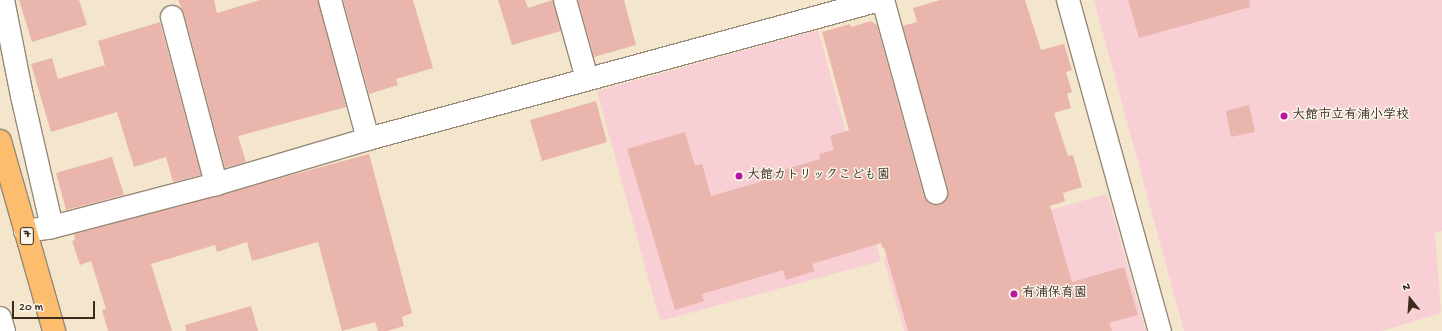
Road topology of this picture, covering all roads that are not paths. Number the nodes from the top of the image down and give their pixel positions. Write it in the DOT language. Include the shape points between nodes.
graph roads {
  1 [pos="3,0"];
  2 [pos="330,0"];
  3 [pos="565,0"];
  4 [pos="881,0"];
  5 [pos="1068,0"];
  6 [pos="172,17"];
  7 [pos="587,80"];
  8 [pos="368,139"];
  9 [pos="0,141"];
  10 [pos="216,184"];
  11 [pos="936,193"];
  12 [pos="52,227"];
  13 [pos="25,232"];
  14 [pos="0,318"];
  15 [pos="4,331"];
  16 [pos="54,331"];
  17 [pos="1160,331"];
  1 -- 12 [label="street"];
  2 -- 8 [label="street"];
  3 -- 7 [label="street"];
  4 -- 7 [label="street"];
  4 -- 11 [label="street"];
  5 -- 17 [label="street"];
  6 -- 10 [label="street"];
  7 -- 8 [label="street"];
  8 -- 10 [label="street"];
  9 -- 13 [label="highway, 7"];
  10 -- 12 [label="street"];
  12 -- 13 [label="street"];
  13 -- 16 [label="highway, 7"];
  14 -- 15 [label="street"];
}
